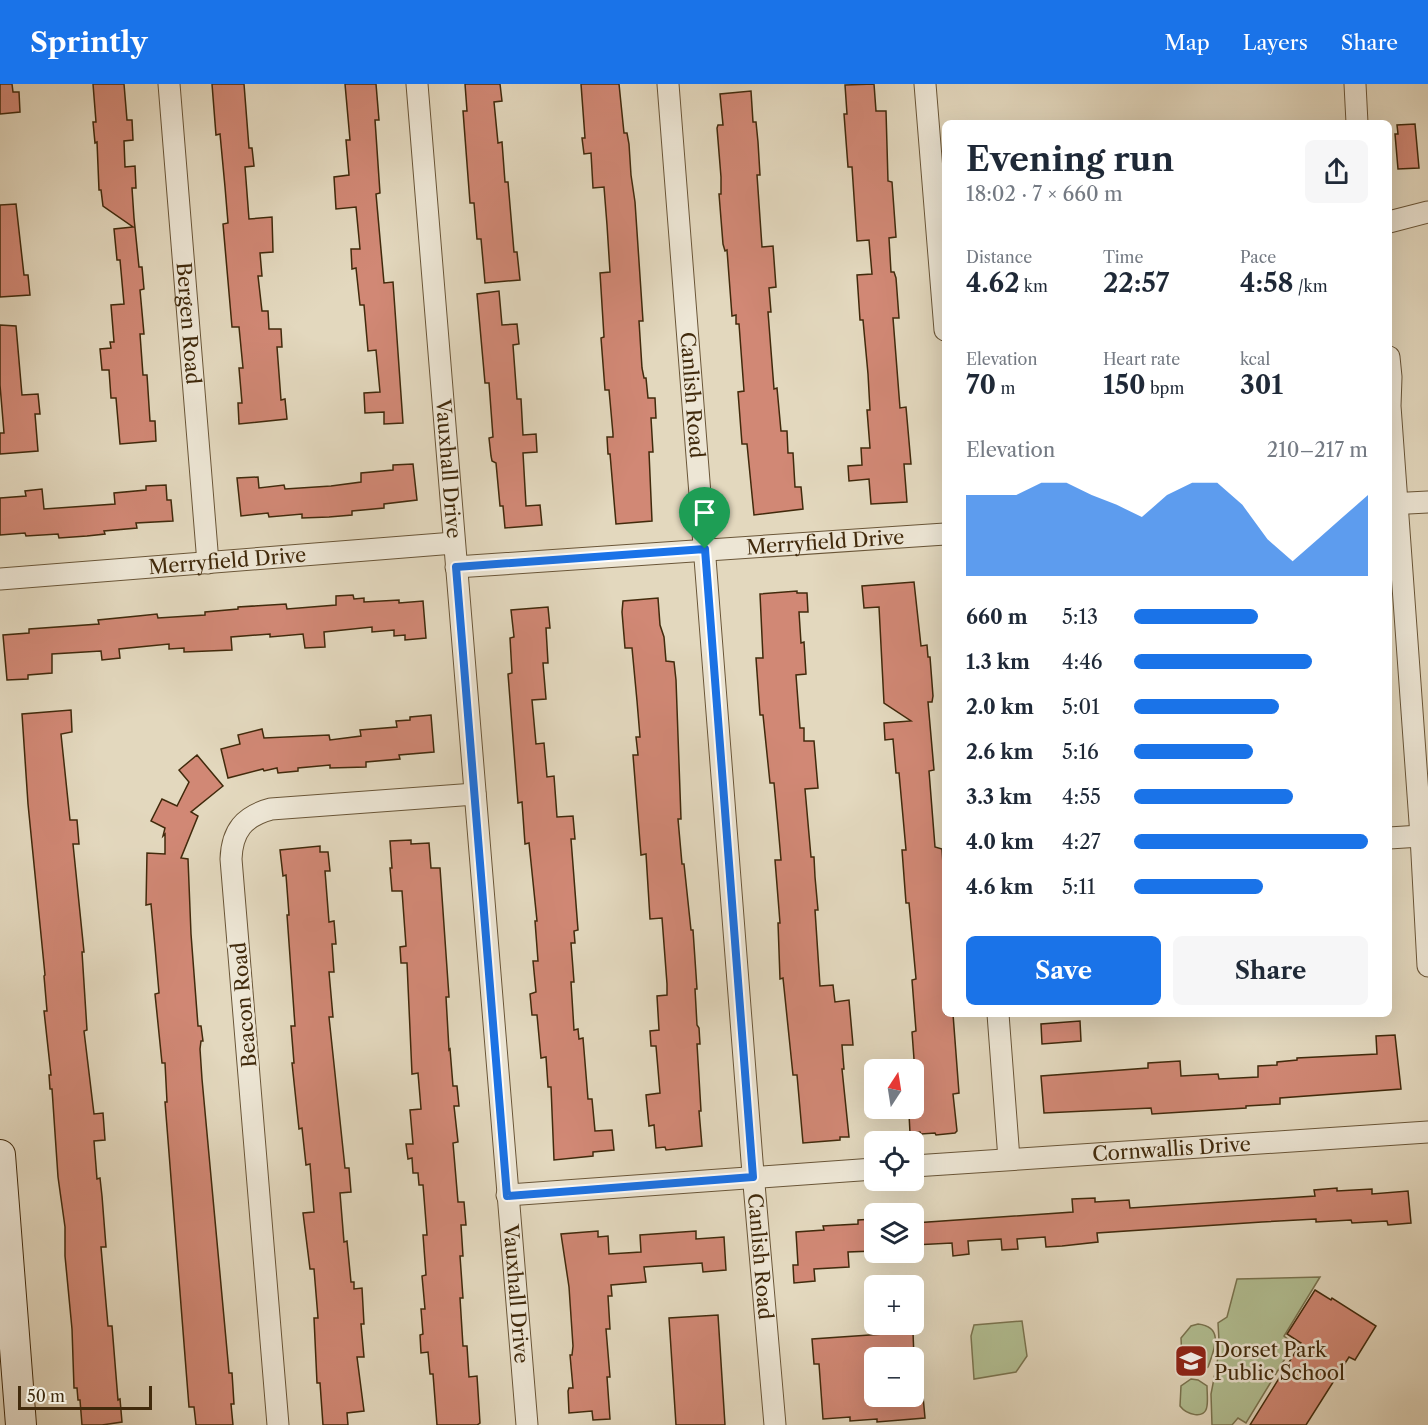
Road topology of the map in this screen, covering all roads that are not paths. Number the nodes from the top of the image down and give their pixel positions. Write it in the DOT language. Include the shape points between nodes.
graph roads {
  1 [pos="169,84"];
  2 [pos="417,84"];
  3 [pos="668,84"];
  4 [pos="925,84"];
  5 [pos="1355,84"];
  6 [pos="1357,120"];
  7 [pos="1428,212"];
  8 [pos="1392,221"];
  9 [pos="942,254"];
  10 [pos="1392,471"];
  11 [pos="1428,502"];
  12 [pos="1393,504"];
  13 [pos="942,534"];
  14 [pos="454,543"];
  15 [pos="705,549"];
  16 [pos="208,563"];
  17 [pos="456,567"];
  18 [pos="0,579"];
  19 [pos="475,794"];
  20 [pos="1421,836"];
  21 [pos="1392,838"];
  22 [pos="1428,966"];
  23 [pos="998,1017"];
  24 [pos="1428,1132"];
  25 [pos="0,1155"];
  26 [pos="1009,1160"];
  27 [pos="924,1165"];
  28 [pos="864,1170"];
  29 [pos="753,1177"];
  30 [pos="507,1196"];
  31 [pos="21,1425"];
  32 [pos="278,1425"];
  33 [pos="527,1425"];
  34 [pos="775,1425"];
  1 -- 16 [label="street, Bergen Road"];
  2 -- 14 [label="street, Vauxhall Drive"];
  3 -- 15 [label="street, Canlish Road"];
  4 -- 9 [label="street"];
  5 -- 6 [label="street"];
  7 -- 8 [label="street"];
  10 -- 12 [label="street"];
  11 -- 12 [label="street"];
  12 -- 20 [label="street"];
  13 -- 15 [label="street, Merryfield Drive"];
  14 -- 16 [label="street, Merryfield Drive"];
  14 -- 17 [label="street, Vauxhall Drive"];
  15 -- 17 [label="street, Merryfield Drive"];
  15 -- 29 [label="street, Canlish Road"];
  16 -- 18 [label="street, Merryfield Drive"];
  17 -- 19 [label="street, Vauxhall Drive"];
  19 -- 30 [label="street, Vauxhall Drive"];
  19 -- 32 [label="street, Beacon Road" via="271,809 256,813 236,833 231,859"];
  20 -- 21 [label="street"];
  20 -- 22 [label="street"];
  23 -- 26 [label="street"];
  24 -- 26 [label="street, Cornwallis Drive"];
  25 -- 31 [label="main road"];
  26 -- 27 [label="street, Cornwallis Drive"];
  28 -- 29 [label="street"];
  29 -- 30 [label="street"];
  29 -- 34 [label="street, Canlish Road"];
  30 -- 33 [label="street, Vauxhall Drive"];
}
